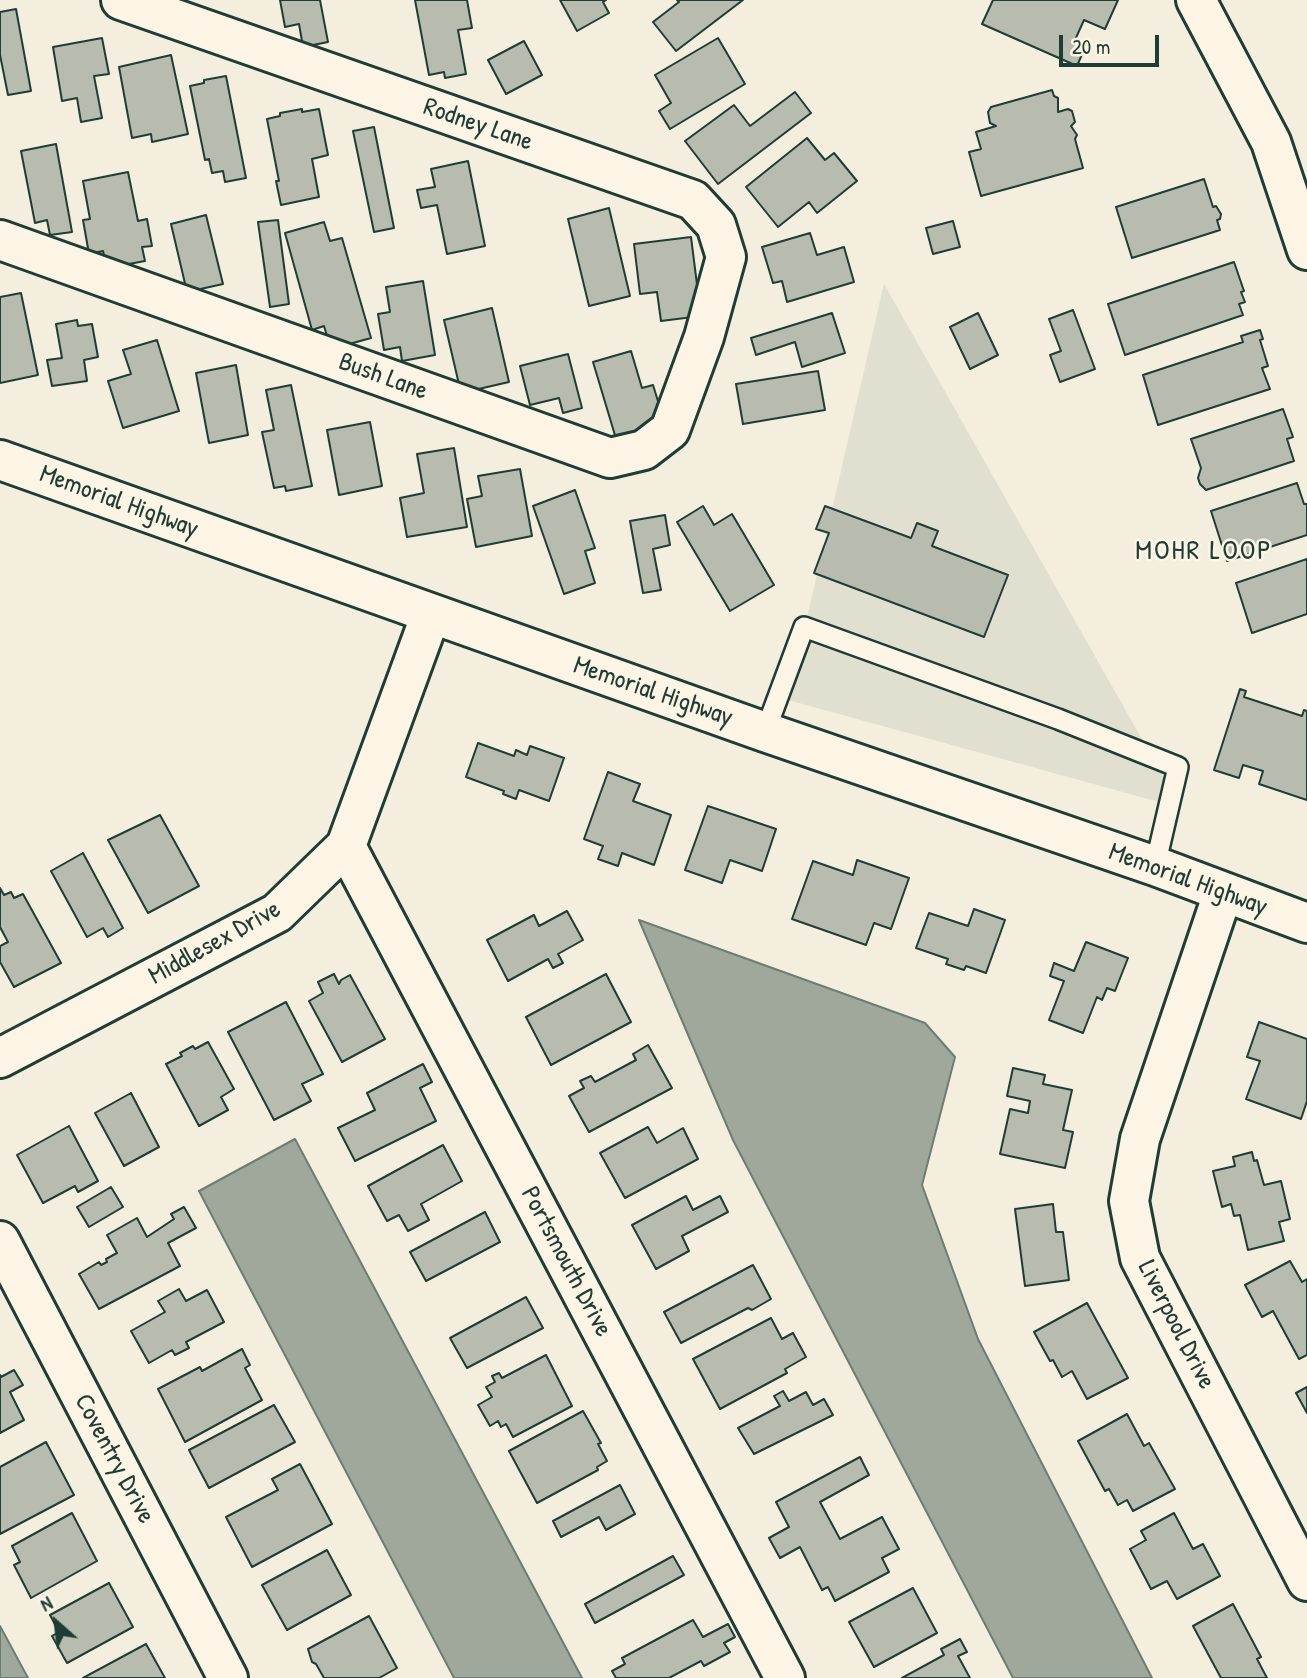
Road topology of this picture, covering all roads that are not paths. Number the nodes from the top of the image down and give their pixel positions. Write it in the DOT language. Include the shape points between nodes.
graph roads {
  1 [pos="121,0"];
  2 [pos="1196,0"];
  3 [pos="0,240"];
  4 [pos="1307,250"];
  5 [pos="704,337"];
  6 [pos="0,460"];
  7 [pos="431,614"];
  8 [pos="765,732"];
  9 [pos="346,846"];
  10 [pos="1155,866"];
  11 [pos="1223,893"];
  12 [pos="1307,923"];
  13 [pos="0,1058"];
  14 [pos="0,1241"];
  15 [pos="1307,1581"];
  16 [pos="228,1678"];
  17 [pos="785,1678"];
  1 -- 5 [label="street, Rodney Lane" via="693,200 716,225 726,257"];
  2 -- 4 [label="street" via="1271,142"];
  3 -- 5 [label="street, Bush Lane" via="610,458 644,450 670,430"];
  6 -- 7 [label="street, Memorial Highway"];
  7 -- 8 [label="street, Memorial Highway"];
  7 -- 9 [label="street, Middlesex Drive"];
  8 -- 10 [label="street, Memorial Highway"];
  8 -- 10 [label="lane" via="804,627 1178,767"];
  9 -- 13 [label="street, Middlesex Drive" via="277,912"];
  9 -- 17 [label="street, Portsmouth Drive"];
  10 -- 11 [label="street, Memorial Highway"];
  11 -- 12 [label="street, Memorial Highway"];
  11 -- 15 [label="street, Liverpool Drive" via="1140,1139 1129,1201 1140,1258"];
  14 -- 16 [label="street, Coventry Drive"];
}
